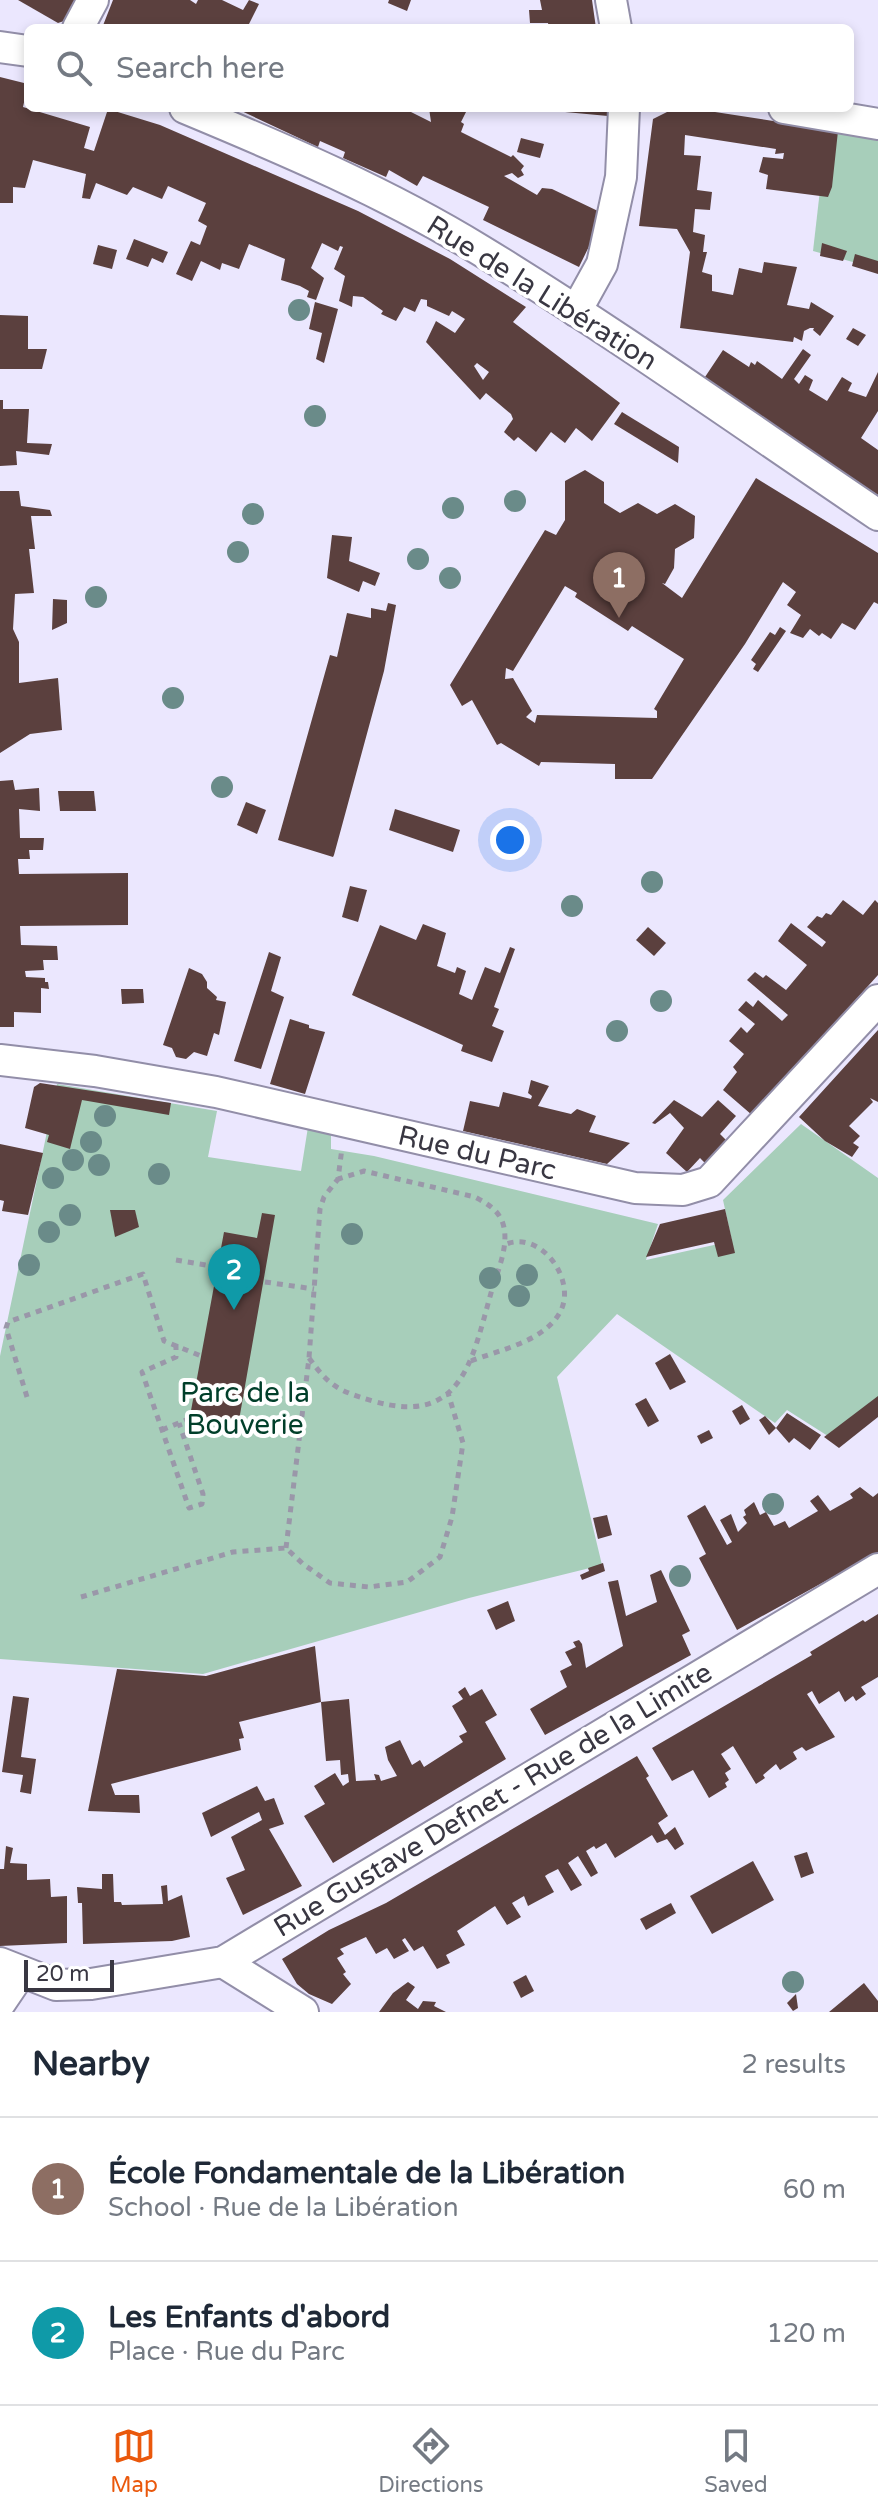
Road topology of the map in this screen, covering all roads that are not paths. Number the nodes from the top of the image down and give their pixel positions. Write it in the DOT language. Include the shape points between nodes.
graph roads {
  1 [pos="93,0"];
  2 [pos="611,0"];
  3 [pos="80,24"];
  4 [pos="615,24"];
  5 [pos="0,47"];
  6 [pos="24,50"];
  7 [pos="195,112"];
  8 [pos="624,112"];
  9 [pos="808,112"];
  10 [pos="878,124"];
  11 [pos="576,311"];
  12 [pos="878,515"];
  13 [pos="878,1000"];
  14 [pos="0,1060"];
  15 [pos="878,1569"];
  16 [pos="223,1962"];
  17 [pos="11,1967"];
  18 [pos="0,2003"];
  19 [pos="303,2012"];
  1 -- 3 [label="street"];
  2 -- 4 [label="street"];
  5 -- 6 [label="street"];
  7 -- 11 [label="street, Rue de la Libération" via="379,194"];
  8 -- 11 [label="street" via="621,177 602,264"];
  9 -- 10 [label="street"];
  11 -- 12 [label="street, Rue de la Libération"];
  13 -- 14 [label="street, Rue du Parc" via="709,1182 683,1190 635,1188 216,1092"];
  15 -- 16 [label="street, Rue Gustave Defnet - Rue de la Limite"];
  16 -- 17 [label="street, Rue Gustave Defnet - Rue de la Limite" via="56,1985"];
  16 -- 19 [label="street"];
  17 -- 18 [label="street"];
}
